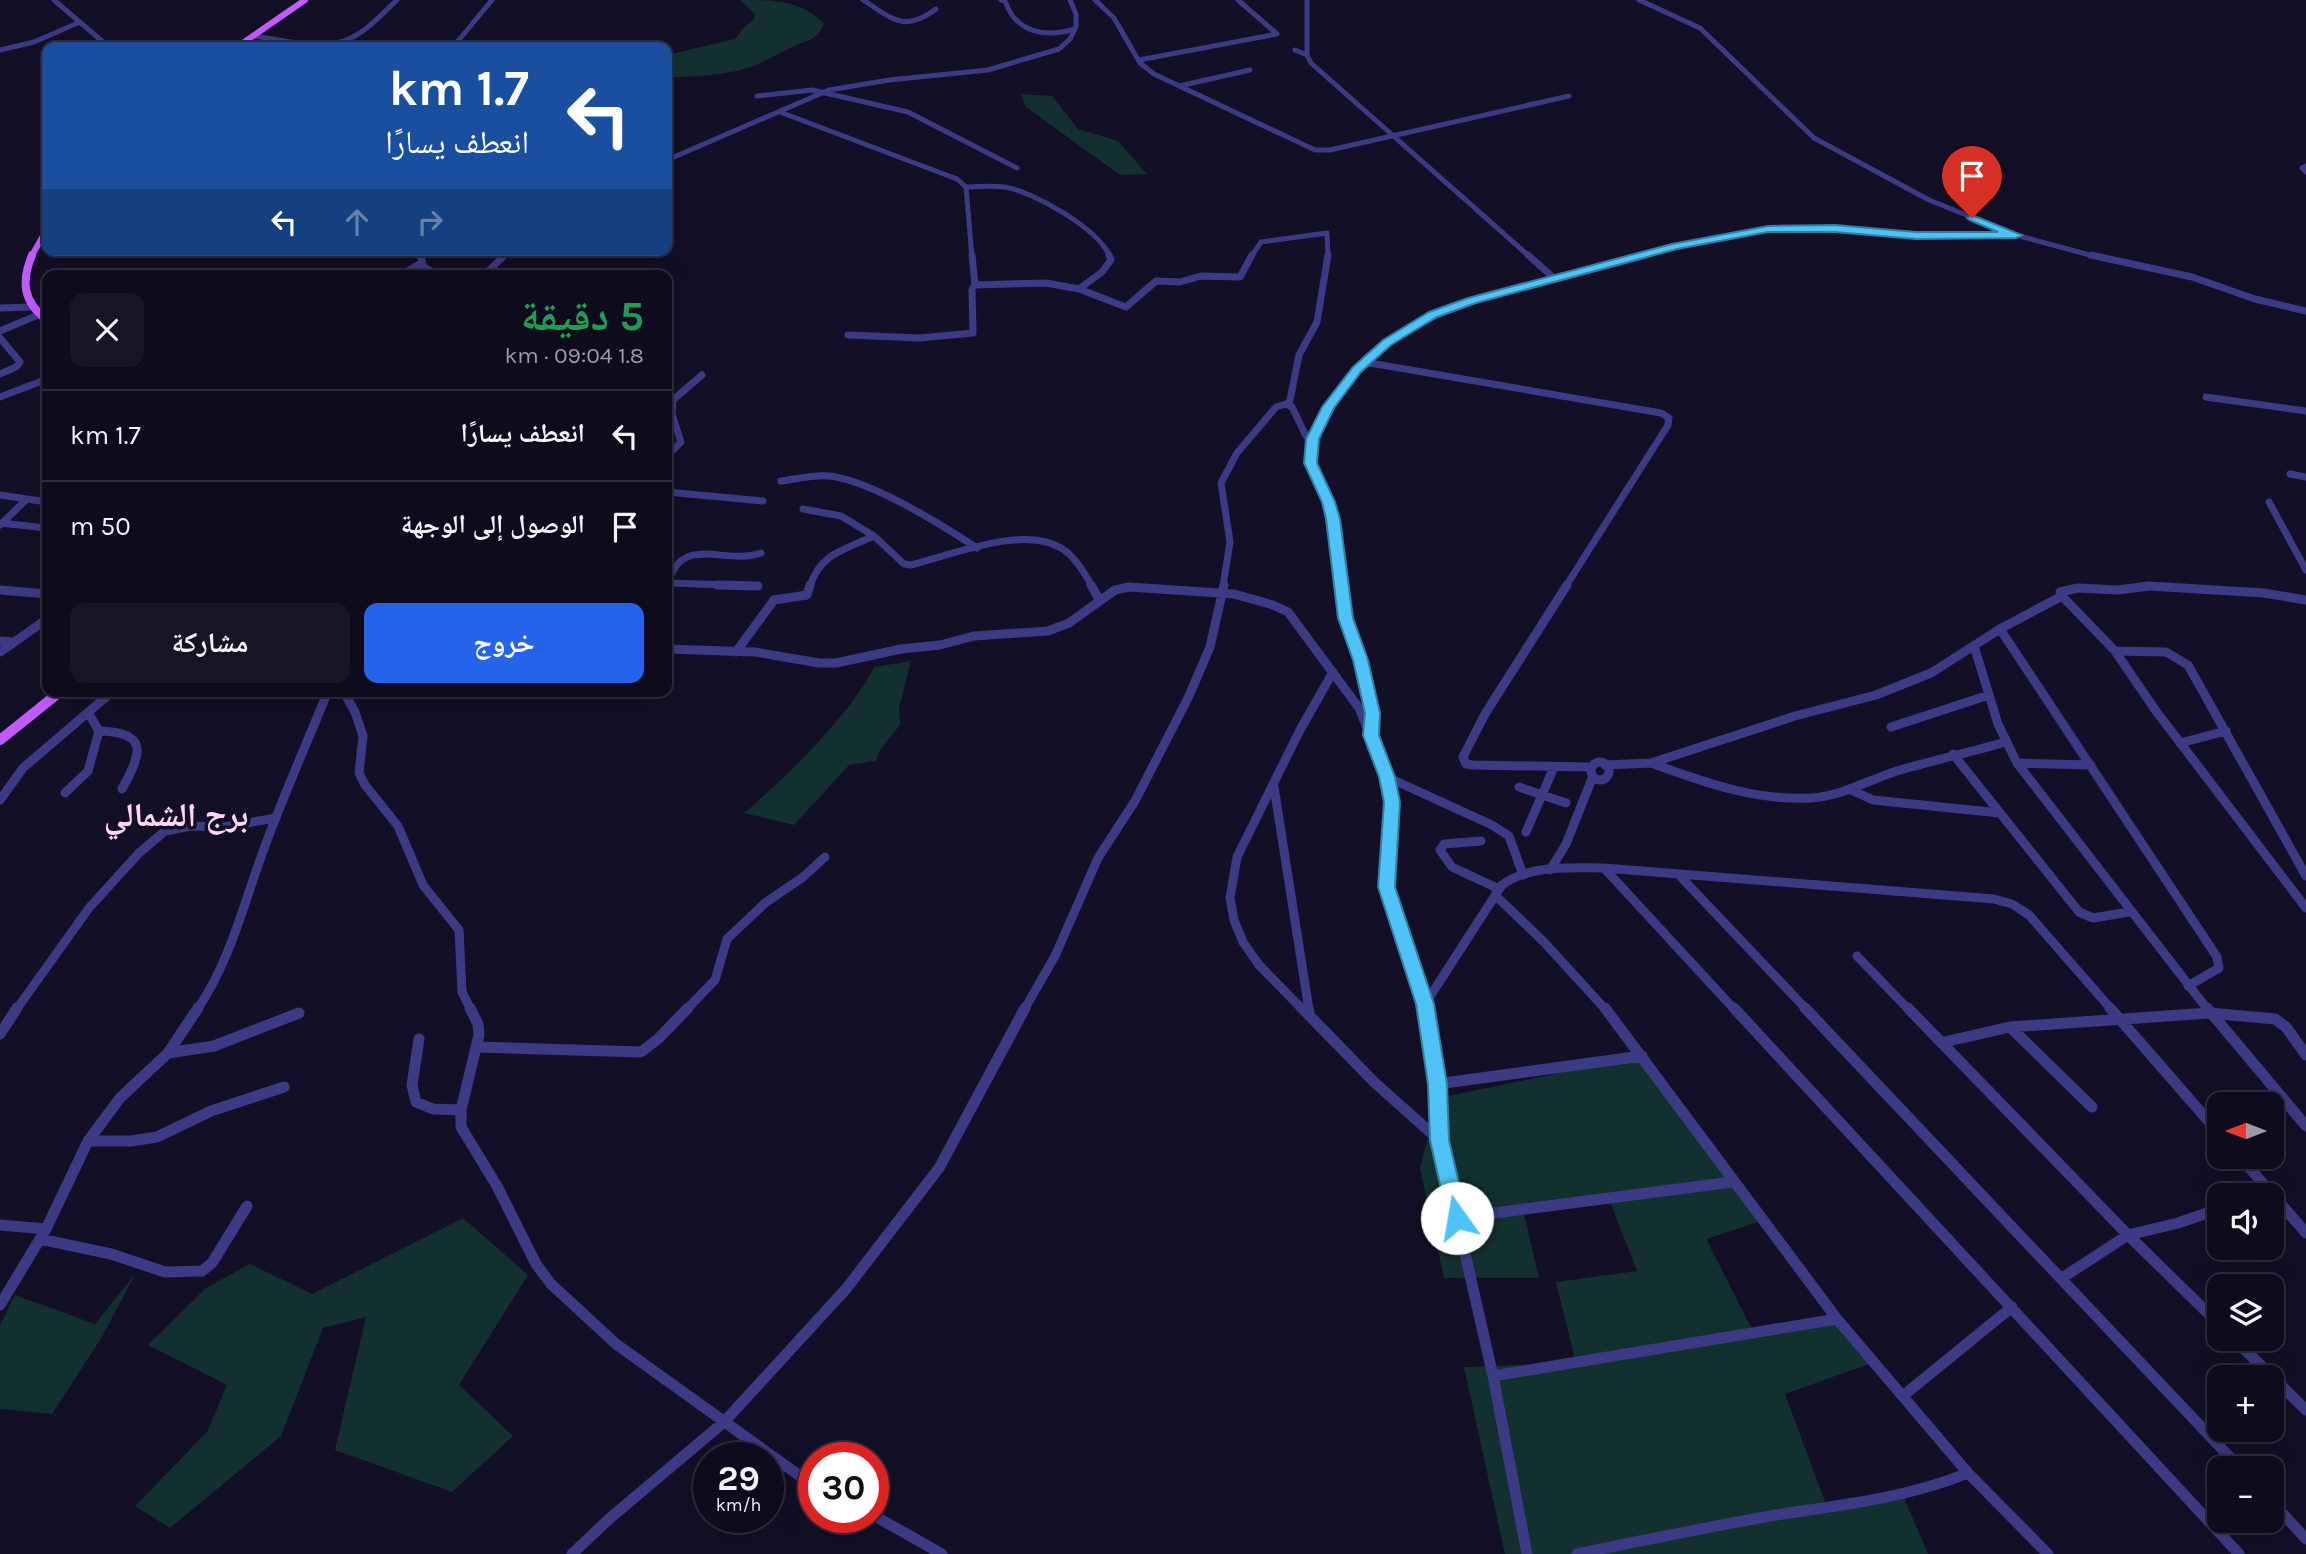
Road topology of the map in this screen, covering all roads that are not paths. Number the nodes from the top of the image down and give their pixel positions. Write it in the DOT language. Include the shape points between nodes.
graph roads {
  1 [pos="54,0"];
  2 [pos="305,0"];
  3 [pos="397,0"];
  4 [pos="492,0"];
  5 [pos="863,0"];
  6 [pos="1001,0"];
  7 [pos="1070,0"];
  8 [pos="1095,0"];
  9 [pos="1238,0"];
  10 [pos="1307,0"];
  11 [pos="1639,0"];
  12 [pos="936,9"];
  13 [pos="80,22"];
  14 [pos="1075,29"];
  15 [pos="254,36"];
  16 [pos="103,42"];
  17 [pos="245,42"];
  18 [pos="308,42"];
  19 [pos="326,42"];
  20 [pos="457,42"];
  21 [pos="0,50"];
  22 [pos="1295,50"];
  23 [pos="1307,55"];
  24 [pos="1139,60"];
  25 [pos="1250,70"];
  26 [pos="1179,86"];
  27 [pos="823,92"];
  28 [pos="757,96"];
  29 [pos="1569,96"];
  30 [pos="780,112"];
  31 [pos="1395,136"];
  32 [pos="672,158"];
  33 [pos="2306,166"];
  34 [pos="1017,168"];
  35 [pos="2306,172"];
  36 [pos="966,187"];
  37 [pos="2016,235"];
  38 [pos="42,238"];
  39 [pos="419,256"];
  40 [pos="504,256"];
  41 [pos="421,263"];
  42 [pos="409,270"];
  43 [pos="431,270"];
  44 [pos="489,270"];
  45 [pos="1555,279"];
  46 [pos="975,285"];
  47 [pos="1079,289"];
  48 [pos="30,307"];
  49 [pos="0,308"];
  50 [pos="2306,311"];
  51 [pos="38,315"];
  52 [pos="42,317"];
  53 [pos="0,331"];
  54 [pos="848,335"];
  55 [pos="0,338"];
  56 [pos="1364,362"];
  57 [pos="0,374"];
  58 [pos="702,375"];
  59 [pos="42,381"];
  60 [pos="0,397"];
  61 [pos="2206,397"];
  62 [pos="1289,405"];
  63 [pos="2306,411"];
  64 [pos="672,414"];
  65 [pos="672,414"];
  66 [pos="1313,439"];
  67 [pos="672,451"];
  68 [pos="2290,474"];
  69 [pos="2306,477"];
  70 [pos="781,481"];
  71 [pos="672,492"];
  72 [pos="0,495"];
  73 [pos="27,499"];
  74 [pos="42,501"];
  75 [pos="763,501"];
  76 [pos="2269,502"];
  77 [pos="803,509"];
  78 [pos="1,524"];
  79 [pos="42,528"];
  80 [pos="874,536"];
  81 [pos="977,548"];
  82 [pos="761,553"];
  83 [pos="2306,570"];
  84 [pos="672,571"];
  85 [pos="672,586"];
  86 [pos="758,586"];
  87 [pos="0,590"];
  88 [pos="1224,593"];
  89 [pos="42,594"];
  90 [pos="2062,596"];
  91 [pos="1099,599"];
  92 [pos="2306,600"];
  93 [pos="42,622"];
  94 [pos="2000,629"];
  95 [pos="0,641"];
  96 [pos="14,642"];
  97 [pos="1974,646"];
  98 [pos="672,649"];
  99 [pos="2115,651"];
  100 [pos="0,652"];
  101 [pos="736,652"];
  102 [pos="1333,672"];
  103 [pos="1989,695"];
  104 [pos="54,697"];
  105 [pos="107,697"];
  106 [pos="326,697"];
  107 [pos="346,697"];
  108 [pos="89,714"];
  109 [pos="1891,727"];
  110 [pos="99,731"];
  111 [pos="2226,731"];
  112 [pos="1371,735"];
  113 [pos="0,740"];
  114 [pos="2005,742"];
  115 [pos="2180,743"];
  116 [pos="1953,754"];
  117 [pos="1651,763"];
  118 [pos="2017,763"];
  119 [pos="1605,765"];
  120 [pos="1634,765"];
  121 [pos="2091,765"];
  122 [pos="1554,767"];
  123 [pos="1592,772"];
  124 [pos="1610,775"];
  125 [pos="1387,777"];
  126 [pos="1274,786"];
  127 [pos="1519,787"];
  128 [pos="122,789"];
  129 [pos="1851,790"];
  130 [pos="65,793"];
  131 [pos="1542,795"];
  132 [pos="0,800"];
  133 [pos="1566,803"];
  134 [pos="2000,813"];
  135 [pos="276,818"];
  136 [pos="1526,832"];
  137 [pos="1481,841"];
  138 [pos="825,857"];
  139 [pos="1604,868"];
  140 [pos="1550,870"];
  141 [pos="1523,875"];
  142 [pos="1679,875"];
  143 [pos="2306,876"];
  144 [pos="1497,892"];
  145 [pos="2301,894"];
  146 [pos="2306,908"];
  147 [pos="2129,912"];
  148 [pos="1857,956"];
  149 [pos="2188,986"];
  150 [pos="1425,1004"];
  151 [pos="299,1013"];
  152 [pos="1308,1013"];
  153 [pos="2209,1013"];
  154 [pos="2120,1021"];
  155 [pos="2010,1027"];
  156 [pos="0,1034"];
  157 [pos="419,1039"];
  158 [pos="1944,1042"];
  159 [pos="477,1047"];
  160 [pos="168,1053"];
  161 [pos="2306,1055"];
  162 [pos="1642,1056"];
  163 [pos="1437,1084"];
  164 [pos="284,1087"];
  165 [pos="2092,1107"];
  166 [pos="461,1110"];
  167 [pos="2207,1119"];
  168 [pos="2306,1126"];
  169 [pos="1439,1140"];
  170 [pos="88,1141"];
  171 [pos="2251,1169"];
  172 [pos="1732,1182"];
  173 [pos="2263,1183"];
  174 [pos="247,1206"];
  175 [pos="2284,1207"];
  176 [pos="2207,1213"];
  177 [pos="1457,1218"];
  178 [pos="0,1225"];
  179 [pos="2306,1233"];
  180 [pos="43,1234"];
  181 [pos="2128,1235"];
  182 [pos="2062,1278"];
  183 [pos="0,1305"];
  184 [pos="2012,1307"];
  185 [pos="2207,1312"];
  186 [pos="1837,1319"];
  187 [pos="2246,1351"];
  188 [pos="1493,1376"];
  189 [pos="1905,1395"];
  190 [pos="2306,1410"];
  191 [pos="724,1422"];
  192 [pos="2229,1456"];
  193 [pos="1968,1473"];
  194 [pos="798,1475"];
  195 [pos="2284,1515"];
  196 [pos="889,1524"];
  197 [pos="2306,1539"];
  198 [pos="572,1554"];
  199 [pos="943,1554"];
  200 [pos="1527,1554"];
  201 [pos="1577,1554"];
  202 [pos="2048,1554"];
  203 [pos="2239,1554"];
  1 -- 13 [label="street"];
  2 -- 15 [label="main road"];
  3 -- 19 [label="street" via="354,36"];
  4 -- 20 [label="street"];
  5 -- 12 [label="street" via="910,23"];
  6 -- 14 [label="street" via="1010,16 1043,36"];
  7 -- 14 [label="street" via="1077,16"];
  8 -- 24 [label="street" via="1114,18"];
  9 -- 24 [label="street" via="1277,34"];
  10 -- 23 [label="street"];
  11 -- 37 [label="street" via="1700,28 1820,142 1929,200"];
  13 -- 16 [label="street"];
  13 -- 21 [label="street" via="34,42"];
  14 -- 27 [label="street" via="1072,40 1059,49 1011,65"];
  15 -- 17 [label="main road"];
  15 -- 18 [label="street"];
  22 -- 23 [label="street"];
  23 -- 31 [label="street" via="1325,77"];
  24 -- 26 [label="street" via="1154,74"];
  25 -- 26 [label="street"];
  26 -- 31 [label="street" via="1315,150"];
  27 -- 28 [label="street"];
  27 -- 30 [label="street"];
  27 -- 34 [label="street" via="919,117"];
  29 -- 31 [label="street"];
  30 -- 32 [label="street"];
  30 -- 36 [label="street" via="957,179"];
  31 -- 45 [label="street"];
  33 -- 35 [label="street" via="2302,168"];
  36 -- 46 [label="street"];
  36 -- 47 [label="street" via="1008,187 1038,199 1096,238 1111,260"];
  37 -- 45 [label="street" via="1916,236 1783,227 1700,240"];
  37 -- 50 [label="street" via="2192,277"];
  38 -- 48 [label="main road" via="24,278"];
  39 -- 41 [label="street"];
  40 -- 44 [label="street"];
  41 -- 42 [label="street"];
  41 -- 43 [label="street"];
  45 -- 56 [label="street" via="1433,315 1387,342"];
  46 -- 47 [label="street" via="1046,283"];
  46 -- 54 [label="street" via="973,333 920,338"];
  47 -- 62 [label="street" via="1126,307 1156,281 1240,277 1263,241 1327,233 1328,257 1317,322 1299,355"];
  48 -- 49 [label="street"];
  48 -- 51 [label="main road"];
  51 -- 52 [label="main road"];
  51 -- 53 [label="street"];
  55 -- 57 [label="street" via="20,362"];
  56 -- 66 [label="street" via="1341,388"];
  56 -- 122 [label="street" via="1669,418 1485,714 1463,757 1472,765"];
  58 -- 65 [label="street" via="673,400"];
  59 -- 60 [label="street"];
  61 -- 63 [label="street"];
  62 -- 66 [label="street" via="1306,436"];
  62 -- 88 [label="street" via="1276,407 1223,477 1221,493 1230,547"];
  64 -- 67 [label="street" via="681,442"];
  66 -- 112 [label="street" via="1311,463 1333,519 1345,618 1372,713"];
  68 -- 69 [label="street"];
  70 -- 81 [label="street" via="830,476 856,484"];
  71 -- 75 [label="street"];
  72 -- 73 [label="street"];
  73 -- 74 [label="street"];
  73 -- 78 [label="street"];
  76 -- 83 [label="street"];
  77 -- 80 [label="street" via="839,516"];
  78 -- 79 [label="street"];
  80 -- 81 [label="street" via="908,565"];
  80 -- 101 [label="street" via="824,559 807,594 774,600"];
  81 -- 91 [label="street" via="1024,540 1059,546 1073,558"];
  82 -- 84 [label="street" via="749,557 691,554"];
  85 -- 86 [label="street"];
  87 -- 89 [label="street"];
  88 -- 91 [label="street" via="1129,587"];
  88 -- 102 [label="street" via="1288,612"];
  88 -- 191 [label="street" via="1210,647 1189,696 1135,801 1098,858 1055,956 939,1168 846,1289"];
  90 -- 92 [label="street" via="2060,592 2070,588 2149,586"];
  90 -- 94 [label="street"];
  90 -- 99 [label="street"];
  91 -- 101 [label="street" via="1069,624 1048,631 974,636 836,663"];
  93 -- 96 [label="street"];
  94 -- 97 [label="street"];
  94 -- 121 [label="street"];
  95 -- 96 [label="street"];
  96 -- 100 [label="street"];
  97 -- 103 [label="street"];
  97 -- 117 [label="street" via="1931,673 1875,695"];
  98 -- 101 [label="street"];
  99 -- 111 [label="street" via="2160,650 2182,659"];
  99 -- 115 [label="street"];
  102 -- 112 [label="street" via="1359,708"];
  102 -- 126 [label="street"];
  103 -- 109 [label="street"];
  103 -- 114 [label="street"];
  104 -- 113 [label="main road"];
  105 -- 108 [label="street"];
  106 -- 135 [label="street"];
  107 -- 159 [label="street" via="363,736 359,773 398,825 423,884 459,930 460,980 478,1024"];
  108 -- 110 [label="street"];
  108 -- 132 [label="street" via="23,768"];
  110 -- 128 [label="street" via="131,734 140,747 134,770"];
  110 -- 130 [label="street" via="88,771"];
  111 -- 115 [label="street"];
  111 -- 143 [label="street"];
  112 -- 125 [label="street"];
  114 -- 116 [label="street"];
  114 -- 118 [label="street"];
  115 -- 145 [label="street"];
  116 -- 129 [label="street"];
  116 -- 134 [label="street"];
  117 -- 120 [label="street"];
  117 -- 129 [label="street" via="1705,783 1768,796 1816,798"];
  118 -- 121 [label="street"];
  118 -- 147 [label="street"];
  119 -- 120 [label="street"];
  119 -- 123 [label="street" via="1595,764"];
  119 -- 124 [label="street"];
  120 -- 124 [label="street"];
  121 -- 149 [label="street" via="2217,957 2219,968"];
  122 -- 123 [label="street"];
  122 -- 131 [label="street"];
  123 -- 124 [label="street" via="1603,779"];
  123 -- 140 [label="street" via="1566,844"];
  125 -- 141 [label="street" via="1509,836"];
  125 -- 150 [label="street" via="1392,802 1387,887"];
  126 -- 152 [label="street"];
  126 -- 152 [label="street" via="1237,857 1230,898 1243,942 1259,965"];
  127 -- 131 [label="street"];
  129 -- 134 [label="street" via="1873,800"];
  131 -- 133 [label="street"];
  131 -- 136 [label="street"];
  134 -- 147 [label="street" via="2079,912 2093,918"];
  135 -- 156 [label="street" via="165,831 131,860 89,908"];
  135 -- 160 [label="street" via="213,986"];
  137 -- 144 [label="street" via="1444,844 1440,850 1452,866"];
  138 -- 159 [label="street" via="727,939 715,980 641,1052"];
  139 -- 140 [label="street"];
  139 -- 142 [label="street"];
  139 -- 184 [label="street"];
  140 -- 141 [label="street"];
  141 -- 144 [label="street" via="1510,879"];
  142 -- 154 [label="street" via="1947,894 2012,904 2029,915"];
  142 -- 182 [label="street"];
  144 -- 150 [label="street"];
  144 -- 162 [label="street" via="1608,1012"];
  145 -- 146 [label="street"];
  147 -- 149 [label="street"];
  148 -- 158 [label="street"];
  149 -- 153 [label="street"];
  150 -- 163 [label="street"];
  151 -- 160 [label="street" via="214,1046"];
  152 -- 169 [label="street" via="1374,1082"];
  153 -- 154 [label="street"];
  153 -- 161 [label="street" via="2275,1019"];
  153 -- 168 [label="street"];
  154 -- 155 [label="street"];
  154 -- 167 [label="street"];
  155 -- 158 [label="street"];
  155 -- 165 [label="street"];
  157 -- 166 [label="street" via="412,1086 416,1102 433,1109"];
  158 -- 181 [label="street"];
  159 -- 166 [label="street"];
  160 -- 170 [label="street" via="120,1098"];
  162 -- 163 [label="street"];
  162 -- 172 [label="street"];
  163 -- 169 [label="street"];
  164 -- 170 [label="street" via="211,1111 157,1137"];
  166 -- 191 [label="street" via="465,1137 551,1284 616,1344"];
  169 -- 177 [label="street"];
  170 -- 180 [label="street"];
  171 -- 173 [label="street"];
  172 -- 177 [label="street"];
  172 -- 186 [label="street"];
  174 -- 180 [label="street" via="212,1263 195,1272 165,1272"];
  175 -- 179 [label="street"];
  176 -- 181 [label="street"];
  177 -- 188 [label="street"];
  178 -- 180 [label="street"];
  180 -- 183 [label="street"];
  181 -- 182 [label="street"];
  181 -- 185 [label="street"];
  182 -- 192 [label="street"];
  184 -- 189 [label="street"];
  184 -- 203 [label="street"];
  186 -- 188 [label="street"];
  186 -- 189 [label="street"];
  187 -- 190 [label="street"];
  188 -- 200 [label="street"];
  189 -- 193 [label="street"];
  191 -- 194 [label="street"];
  191 -- 198 [label="street"];
  193 -- 201 [label="street" via="1944,1484 1881,1498"];
  193 -- 202 [label="street"];
  195 -- 197 [label="street"];
  196 -- 199 [label="street"];
}
